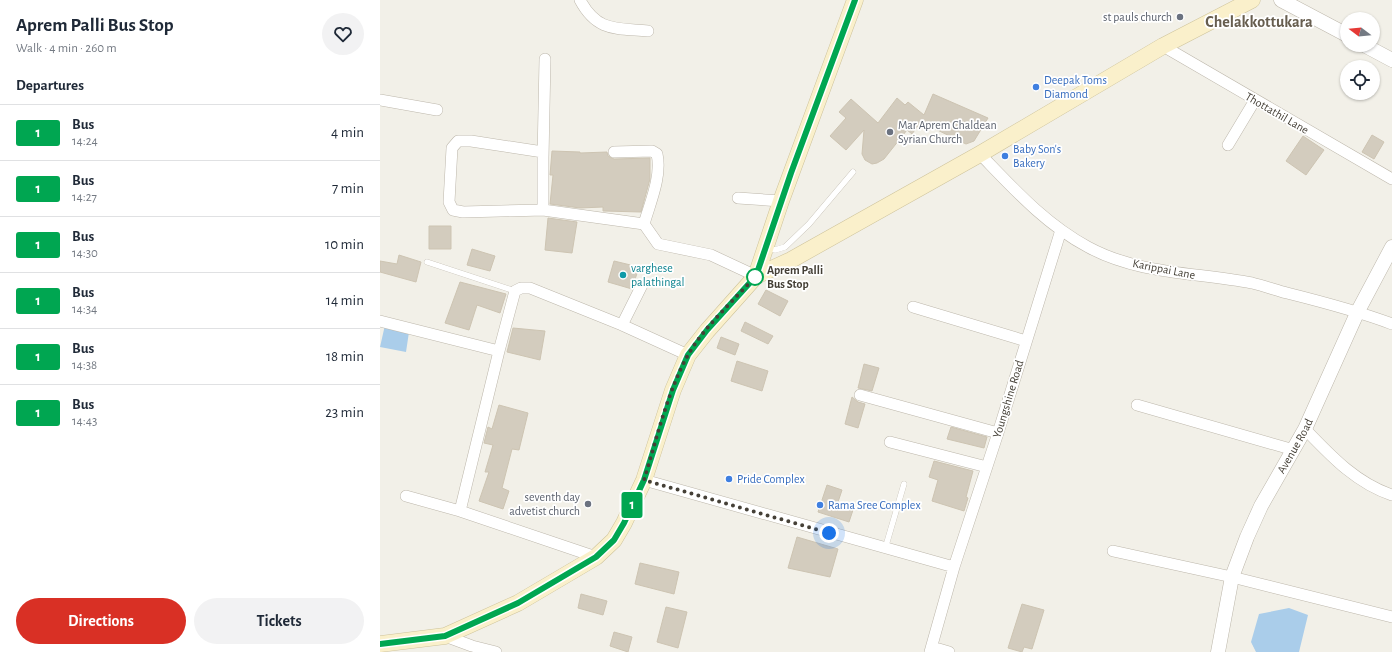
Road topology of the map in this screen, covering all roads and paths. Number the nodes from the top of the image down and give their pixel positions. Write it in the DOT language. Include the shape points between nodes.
graph roads {
  1 [pos="580,0"];
  2 [pos="855,0"];
  3 [pos="1252,0"];
  4 [pos="1281,0"];
  5 [pos="648,31"];
  6 [pos="1340,31"];
  7 [pos="1163,46"];
  8 [pos="1377,52"];
  9 [pos="544,59"];
  10 [pos="1392,60"];
  11 [pos="380,100"];
  12 [pos="1254,100"];
  13 [pos="437,110"];
  14 [pos="1228,145"];
  15 [pos="614,152"];
  16 [pos="980,154"];
  17 [pos="543,163"];
  18 [pos="853,172"];
  19 [pos="1392,179"];
  20 [pos="738,198"];
  21 [pos="781,201"];
  22 [pos="543,210"];
  23 [pos="644,224"];
  24 [pos="1061,230"];
  25 [pos="1392,247"];
  26 [pos="766,248"];
  27 [pos="427,262"];
  28 [pos="756,276"];
  29 [pos="642,285"];
  30 [pos="515,291"];
  31 [pos="913,307"];
  32 [pos="1358,311"];
  33 [pos="380,321"];
  34 [pos="1392,324"];
  35 [pos="622,325"];
  36 [pos="1026,341"];
  37 [pos="499,350"];
  38 [pos="688,355"];
  39 [pos="860,395"];
  40 [pos="1137,405"];
  41 [pos="1306,429"];
  42 [pos="998,433"];
  43 [pos="890,442"];
  44 [pos="1294,450"];
  45 [pos="987,467"];
  46 [pos="644,480"];
  47 [pos="904,484"];
  48 [pos="1392,495"];
  49 [pos="406,496"];
  50 [pos="460,511"];
  51 [pos="885,549"];
  52 [pos="1113,551"];
  53 [pos="596,557"];
  54 [pos="954,567"];
  55 [pos="1232,577"];
  56 [pos="1392,617"];
  57 [pos="445,636"];
  58 [pos="385,646"];
  59 [pos="931,650"];
  60 [pos="496,652"];
  61 [pos="949,652"];
  62 [pos="1218,652"];
  1 -- 5 [label="street" via="598,23 610,28"];
  2 -- 21 [label="main road"];
  3 -- 7 [label="main road"];
  4 -- 6 [label="street"];
  7 -- 12 [label="street, Thottathil Lane"];
  7 -- 16 [label="main road"];
  8 -- 10 [label="street"];
  9 -- 17 [label="street"];
  11 -- 13 [label="street"];
  12 -- 14 [label="street"];
  12 -- 19 [label="street, Thottathil Lane"];
  15 -- 23 [label="street" via="652,151 657,154 659,160 656,180"];
  16 -- 24 [label="street, Karippai Lane" via="1008,185"];
  16 -- 28 [label="main road" via="791,260"];
  17 -- 22 [label="street"];
  17 -- 22 [label="street" via="543,152 458,141 452,148 449,202 453,210 463,212"];
  18 -- 26 [label="lane" via="809,224 785,247 775,250"];
  20 -- 21 [label="street"];
  21 -- 26 [label="main road"];
  22 -- 23 [label="street"];
  23 -- 28 [label="street" via="658,244 711,255"];
  24 -- 32 [label="street, Karippai Lane" via="1088,247 1124,262 1153,270 1252,283"];
  24 -- 36 [label="street, Youngshine Road"];
  25 -- 32 [label="street, Avenue Road"];
  26 -- 28 [label="main road"];
  27 -- 30 [label="lane"];
  28 -- 38 [label="main road"];
  29 -- 35 [label="street"];
  30 -- 35 [label="street" via="530,288"];
  30 -- 37 [label="street"];
  31 -- 36 [label="street"];
  32 -- 34 [label="street, Karippai Lane"];
  32 -- 41 [label="street, Avenue Road"];
  33 -- 37 [label="street"];
  35 -- 38 [label="street"];
  36 -- 42 [label="street, Youngshine Road"];
  37 -- 50 [label="street"];
  38 -- 46 [label="main road" via="673,390"];
  39 -- 42 [label="street"];
  40 -- 44 [label="street"];
  41 -- 44 [label="street, Avenue Road"];
  41 -- 48 [label="street" via="1342,466 1362,481"];
  42 -- 45 [label="street, Youngshine Road"];
  43 -- 45 [label="street"];
  44 -- 55 [label="street, Avenue Road" via="1261,506"];
  45 -- 54 [label="street, Youngshine Road"];
  46 -- 51 [label="street"];
  46 -- 53 [label="main road" via="614,540"];
  47 -- 51 [label="lane"];
  49 -- 50 [label="street"];
  50 -- 53 [label="street"];
  51 -- 54 [label="street"];
  52 -- 55 [label="street"];
  53 -- 57 [label="main road" via="518,603"];
  54 -- 59 [label="street, Youngshine Road"];
  55 -- 56 [label="street"];
  55 -- 62 [label="street, Avenue Road"];
  57 -- 58 [label="main road"];
  57 -- 60 [label="street"];
  59 -- 61 [label="street"];
}
